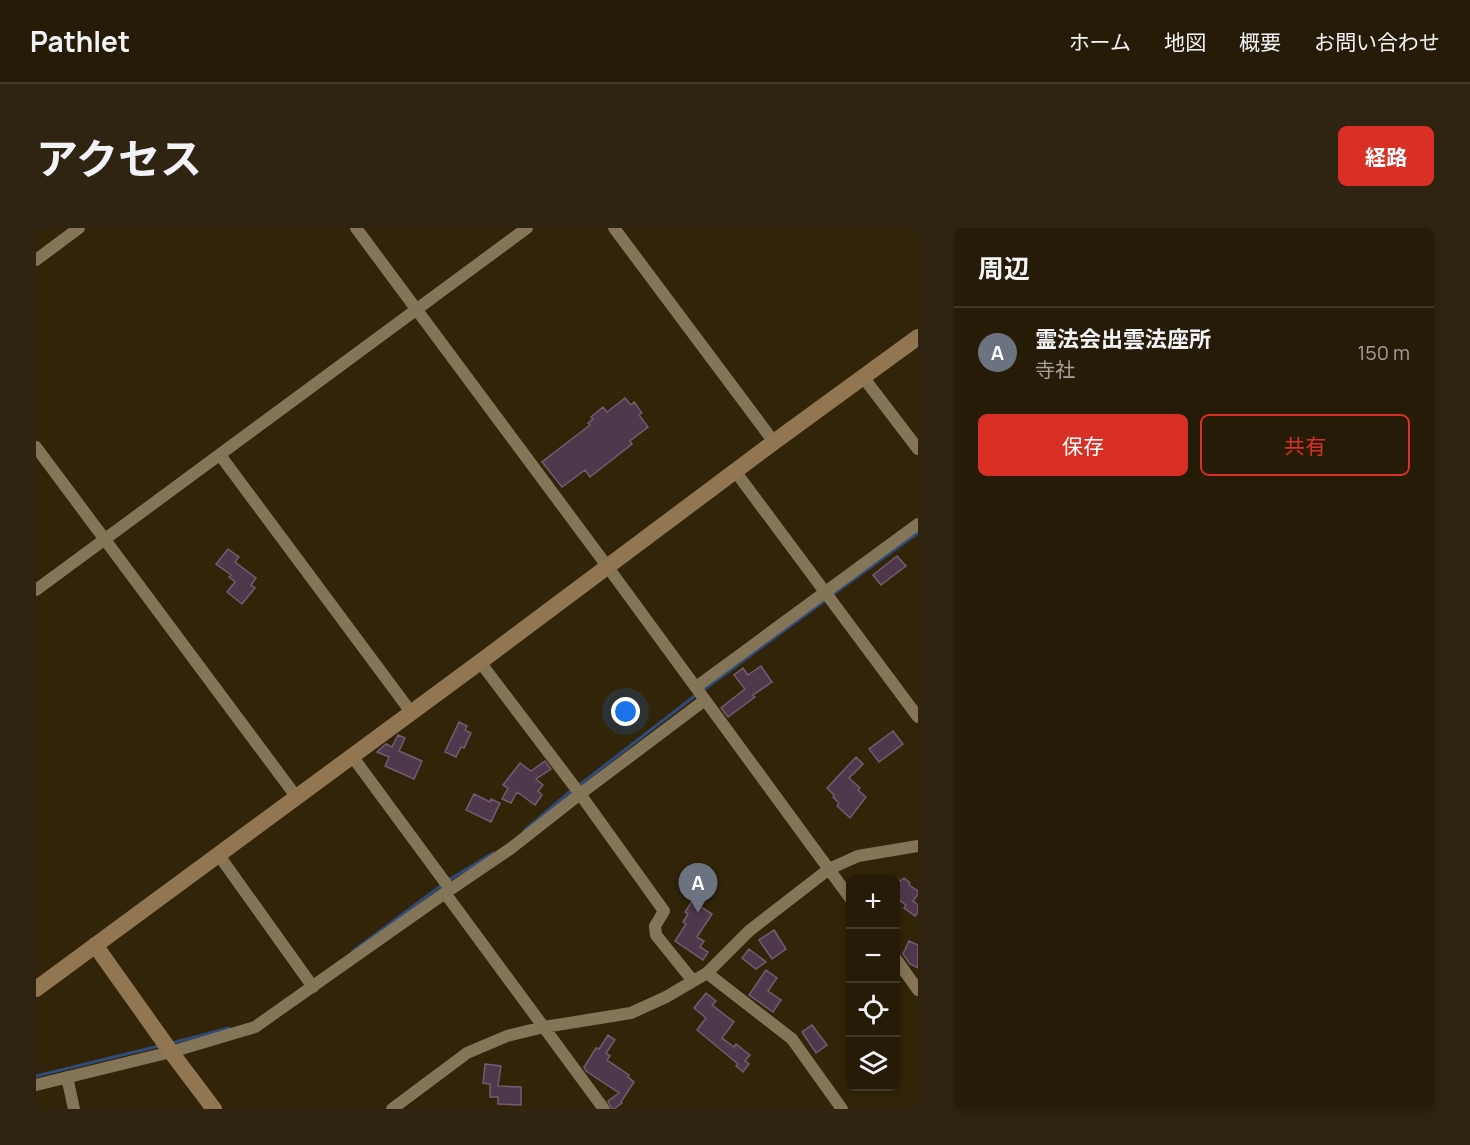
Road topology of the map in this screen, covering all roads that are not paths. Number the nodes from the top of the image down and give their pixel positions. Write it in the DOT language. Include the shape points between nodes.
graph roads {
  1 [pos="79,228"];
  2 [pos="356,228"];
  3 [pos="527,228"];
  4 [pos="615,228"];
  5 [pos="36,260"];
  6 [pos="417,310"];
  7 [pos="918,337"];
  8 [pos="863,377"];
  9 [pos="774,442"];
  10 [pos="36,447"];
  11 [pos="918,449"];
  12 [pos="219,455"];
  13 [pos="735,471"];
  14 [pos="918,524"];
  15 [pos="105,539"];
  16 [pos="607,567"];
  17 [pos="36,590"];
  18 [pos="826,592"];
  19 [pos="480,662"];
  20 [pos="696,687"];
  21 [pos="705,700"];
  22 [pos="411,712"];
  23 [pos="918,717"];
  24 [pos="352,756"];
  25 [pos="580,794"];
  26 [pos="295,798"];
  27 [pos="918,846"];
  28 [pos="218,854"];
  29 [pos="829,869"];
  30 [pos="447,891"];
  31 [pos="846,892"];
  32 [pos="95,945"];
  33 [pos="900,965"];
  34 [pos="707,973"];
  35 [pos="693,981"];
  36 [pos="313,987"];
  37 [pos="36,988"];
  38 [pos="918,990"];
  39 [pos="544,1027"];
  40 [pos="171,1052"];
  41 [pos="67,1077"];
  42 [pos="36,1085"];
  43 [pos="74,1109"];
  44 [pos="214,1109"];
  45 [pos="392,1109"];
  46 [pos="604,1109"];
  47 [pos="842,1109"];
  1 -- 5 [label="street"];
  2 -- 6 [label="street"];
  3 -- 6 [label="street"];
  4 -- 9 [label="street"];
  6 -- 12 [label="street"];
  6 -- 16 [label="street"];
  7 -- 8 [label="street"];
  8 -- 9 [label="street"];
  8 -- 11 [label="street"];
  9 -- 13 [label="street"];
  10 -- 15 [label="street"];
  12 -- 15 [label="street"];
  12 -- 22 [label="street"];
  13 -- 16 [label="street"];
  13 -- 18 [label="street"];
  14 -- 18 [label="street"];
  15 -- 17 [label="street"];
  15 -- 26 [label="street"];
  16 -- 19 [label="street"];
  16 -- 20 [label="street"];
  18 -- 20 [label="street"];
  18 -- 23 [label="street"];
  19 -- 22 [label="street"];
  19 -- 25 [label="street"];
  20 -- 21 [label="street"];
  21 -- 25 [label="street"];
  21 -- 29 [label="street"];
  22 -- 24 [label="street"];
  24 -- 26 [label="street"];
  24 -- 30 [label="street"];
  25 -- 30 [label="street" via="510,849"];
  25 -- 35 [label="street" via="664,911 655,926 656,935"];
  26 -- 28 [label="street"];
  27 -- 29 [label="street" via="858,856"];
  28 -- 32 [label="street"];
  28 -- 36 [label="street"];
  29 -- 31 [label="street"];
  29 -- 34 [label="street" via="749,931"];
  30 -- 36 [label="street"];
  30 -- 39 [label="street"];
  32 -- 37 [label="street"];
  32 -- 40 [label="street"];
  33 -- 38 [label="street"];
  34 -- 35 [label="street"];
  34 -- 47 [label="street" via="792,1039"];
  35 -- 39 [label="street" via="631,1013"];
  36 -- 40 [label="street" via="255,1027"];
  39 -- 45 [label="street" via="507,1036 467,1053"];
  39 -- 46 [label="street"];
  40 -- 41 [label="street"];
  40 -- 44 [label="street"];
  41 -- 42 [label="street"];
  41 -- 43 [label="street"];
}
